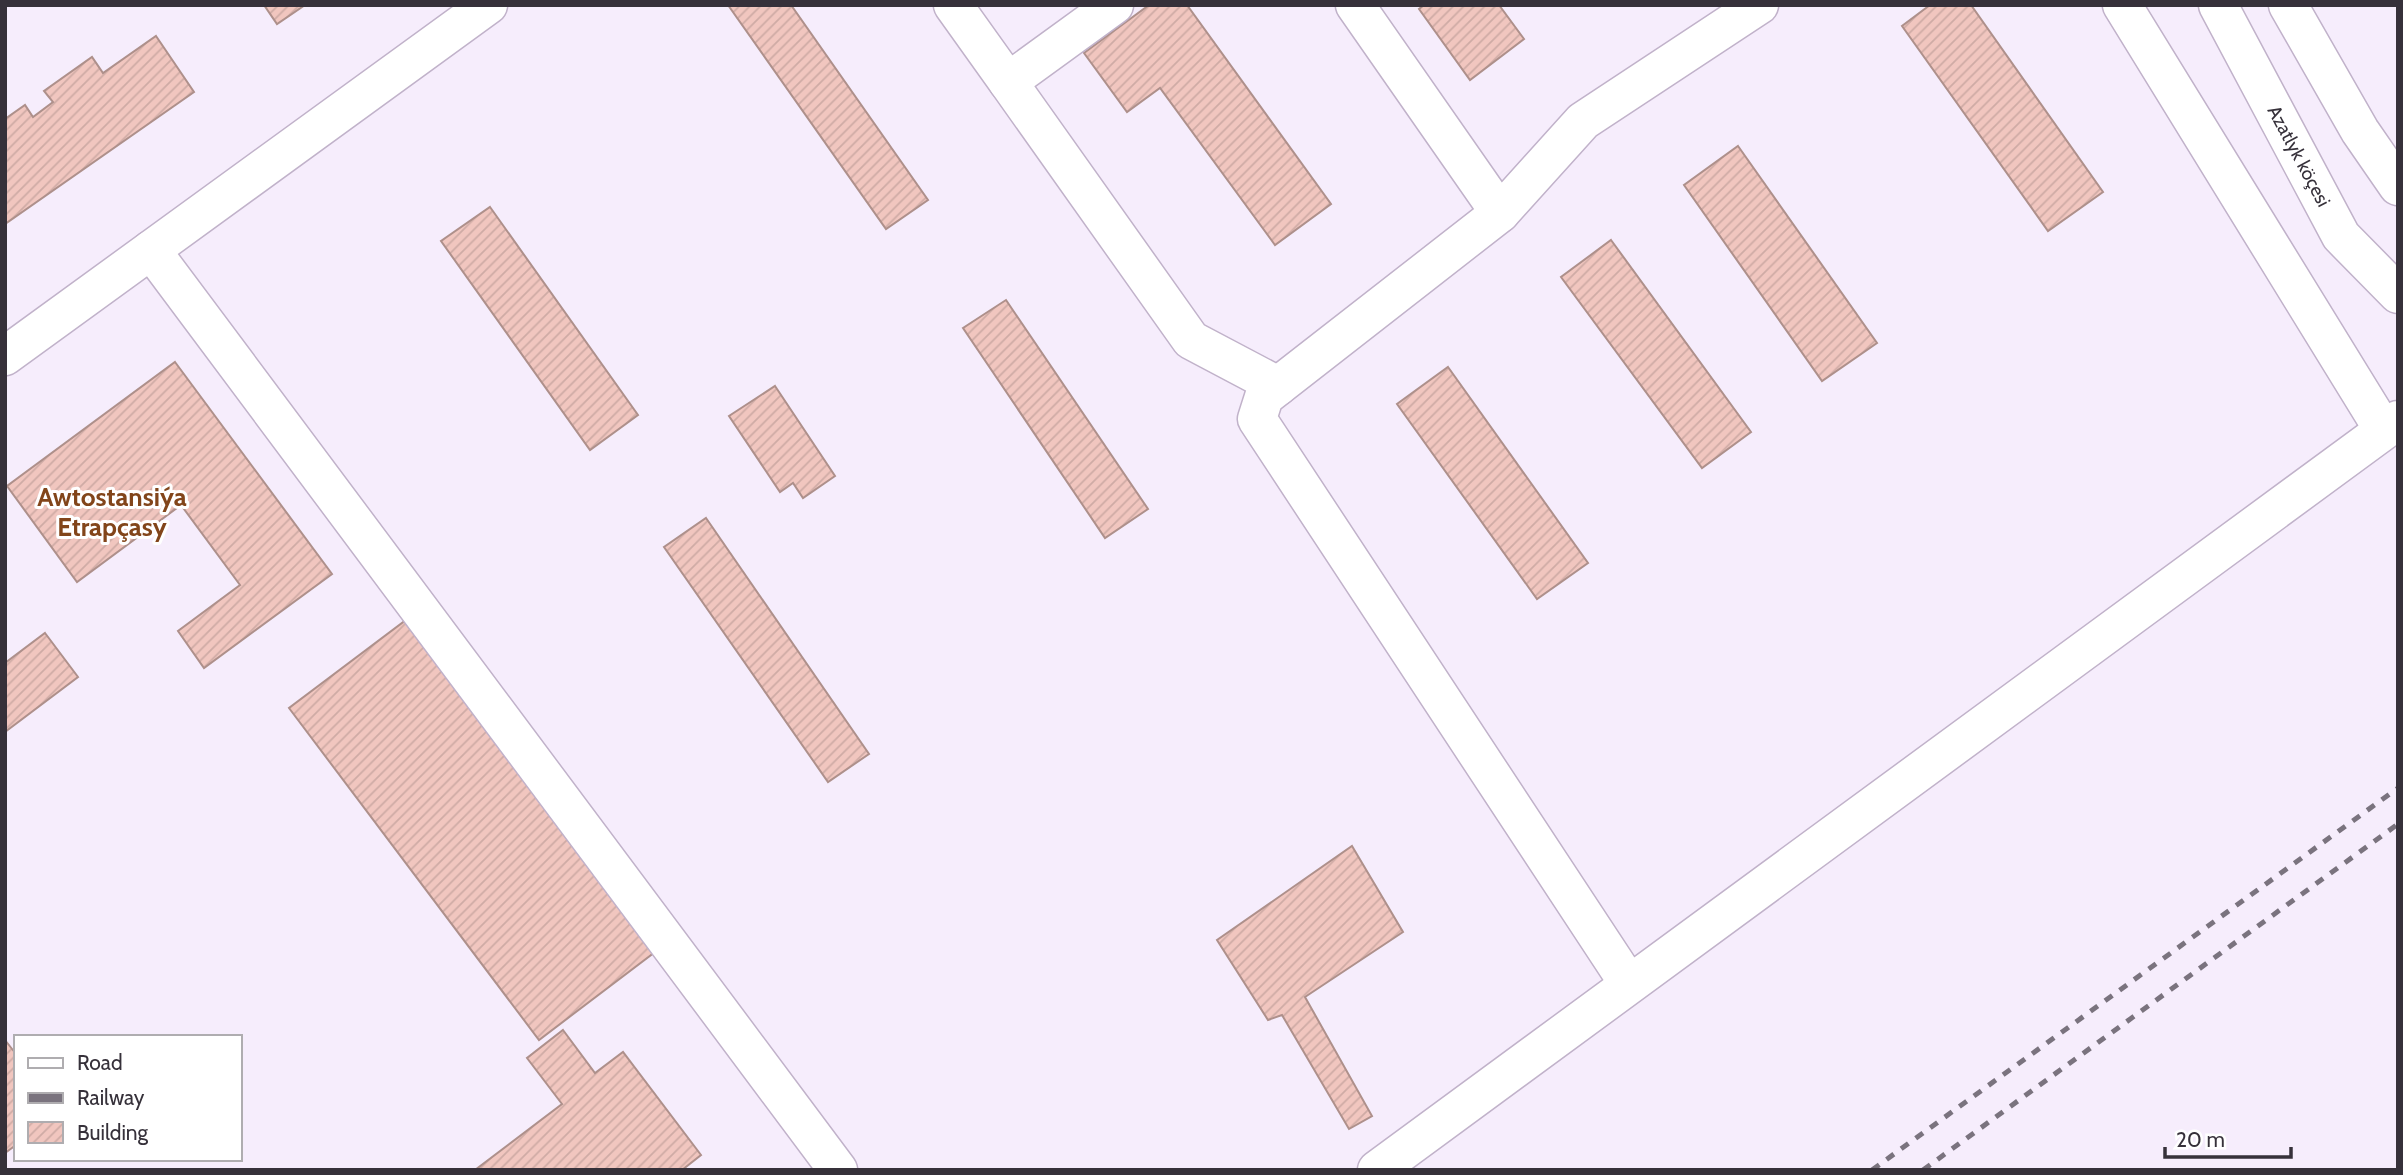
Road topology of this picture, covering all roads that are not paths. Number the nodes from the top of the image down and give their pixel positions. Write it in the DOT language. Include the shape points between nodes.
graph roads {
  1 [pos="488,5"];
  2 [pos="953,5"];
  3 [pos="1114,5"];
  4 [pos="1355,5"];
  5 [pos="1759,5"];
  6 [pos="2123,5"];
  7 [pos="2218,5"];
  8 [pos="2288,5"];
  9 [pos="1008,82"];
  10 [pos="2398,186"];
  11 [pos="1500,213"];
  12 [pos="151,250"];
  13 [pos="2398,294"];
  14 [pos="5,356"];
  15 [pos="1278,386"];
  16 [pos="2390,425"];
  17 [pos="1629,984"];
  18 [pos="838,1170"];
  19 [pos="1377,1170"];
  1 -- 12 [label="street"];
  2 -- 9 [label="street"];
  3 -- 9 [label="street"];
  4 -- 11 [label="street"];
  5 -- 11 [label="street" via="1583,121"];
  6 -- 16 [label="street"];
  7 -- 13 [label="street, Azatlyk köçesi" via="2341,236"];
  8 -- 10 [label="street" via="2360,131"];
  9 -- 15 [label="street" via="1191,340"];
  11 -- 15 [label="street"];
  12 -- 14 [label="street"];
  12 -- 18 [label="street"];
  15 -- 17 [label="street" via="1264,397 1257,419"];
  16 -- 17 [label="street"];
  17 -- 19 [label="street"];
}
